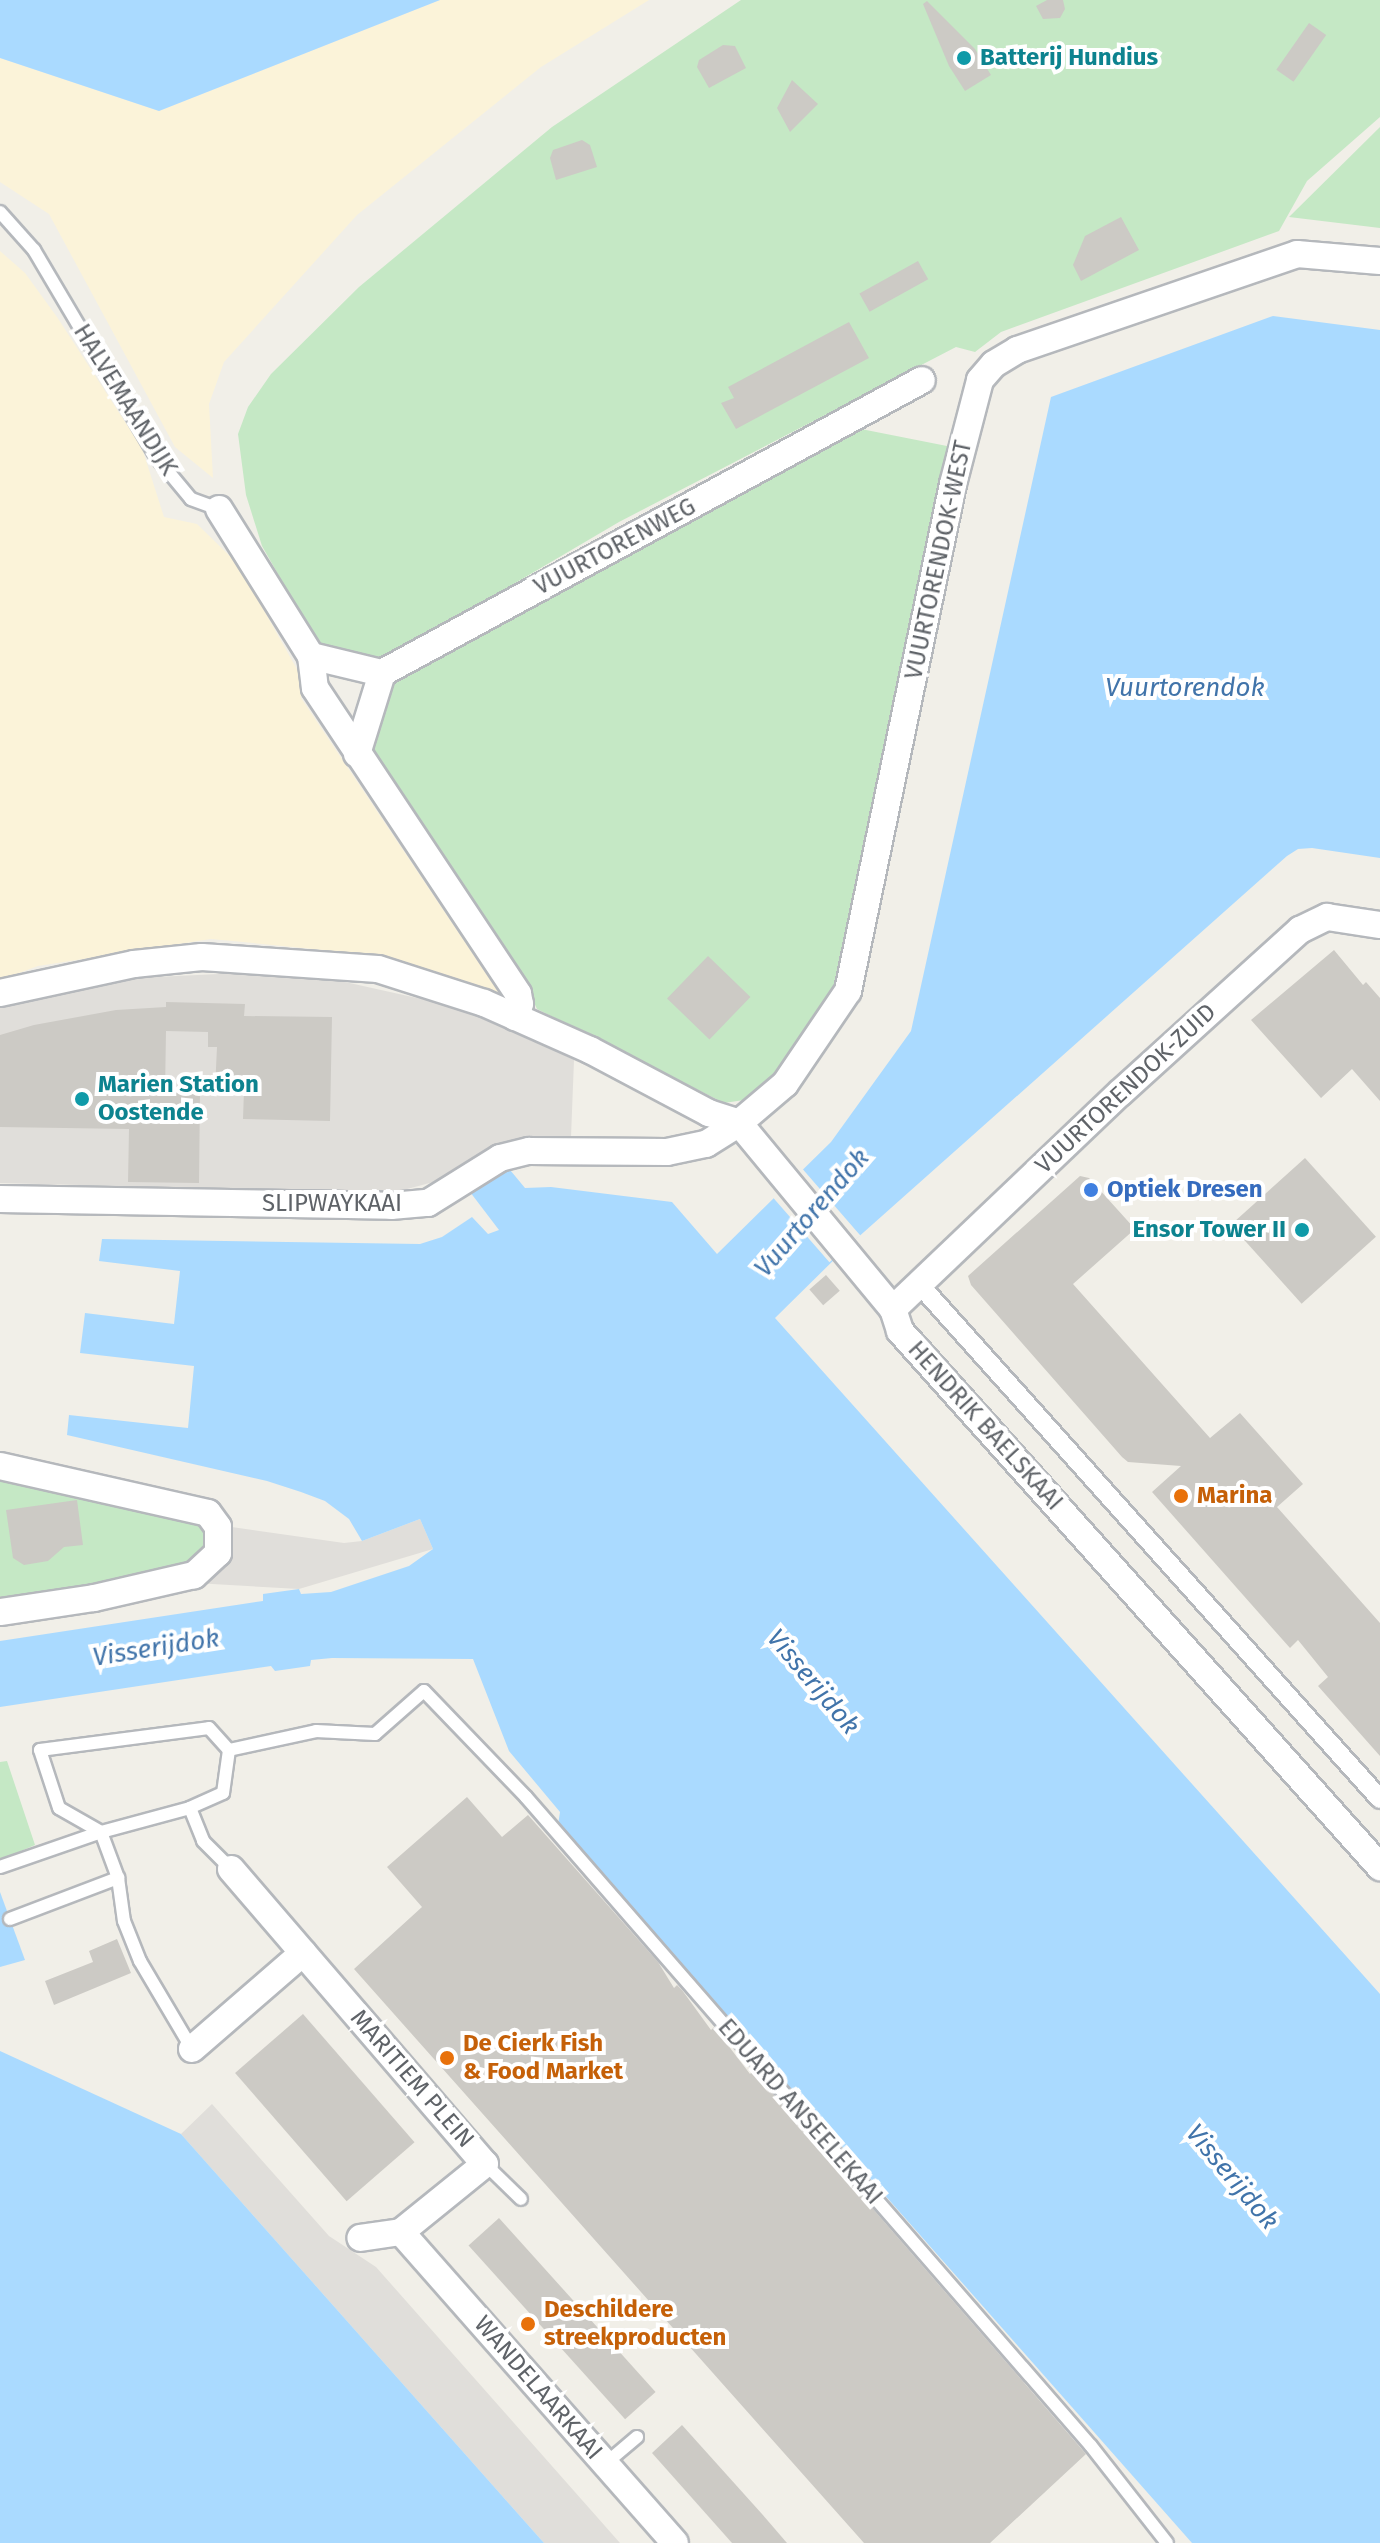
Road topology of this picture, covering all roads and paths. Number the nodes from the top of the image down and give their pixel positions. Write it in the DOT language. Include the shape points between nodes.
graph roads {
  1 [pos="0,212"];
  2 [pos="1380,261"];
  3 [pos="922,380"];
  4 [pos="219,509"];
  5 [pos="311,656"];
  6 [pos="382,673"];
  7 [pos="357,754"];
  8 [pos="1380,925"];
  9 [pos="0,993"];
  10 [pos="515,1017"];
  11 [pos="739,1123"];
  12 [pos="0,1199"];
  13 [pos="919,1284"];
  14 [pos="893,1309"];
  15 [pos="0,1466"];
  16 [pos="0,1612"];
  17 [pos="229,1750"];
  18 [pos="1380,1799"];
  19 [pos="190,1808"];
  20 [pos="101,1832"];
  21 [pos="1375,1852"];
  22 [pos="0,1867"];
  23 [pos="231,1869"];
  24 [pos="118,1878"];
  25 [pos="10,1919"];
  26 [pos="303,1953"];
  27 [pos="192,2049"];
  28 [pos="485,2164"];
  29 [pos="521,2199"];
  30 [pos="401,2232"];
  31 [pos="360,2238"];
  32 [pos="637,2437"];
  33 [pos="605,2464"];
  34 [pos="675,2543"];
  35 [pos="1167,2543"];
  1 -- 4 [label="lane, HALVEMAANDIJK" via="34,250 157,458 191,499"];
  2 -- 11 [label="street, VUURTORENDOK-WEST" via="1297,254 1017,350 980,380 953,484 848,991 785,1084"];
  3 -- 6 [label="street, VUURTORENWEG"];
  4 -- 5 [label="street, HALVEMAANDIJK"];
  5 -- 6 [label="street"];
  5 -- 7 [label="street, HALVEMAANDIJK" via="315,688"];
  6 -- 7 [label="street"];
  7 -- 10 [label="street, HALVEMAANDIJK" via="518,994"];
  8 -- 13 [label="street, VUURTORENDOK-ZUID" via="1327,917 1300,930"];
  9 -- 10 [label="street" via="134,964 202,957 265,959 378,969"];
  10 -- 11 [label="street"];
  11 -- 12 [label="street, SLIPWAYKAAI" via="706,1144 667,1152 529,1151 500,1158 428,1203"];
  11 -- 14 [label="street, HENDRIK BAELSKAAI"];
  13 -- 14 [label="street, VUURTORENDOK-ZUID"];
  13 -- 18 [label="street, HENDRIK BAELSKAAI"];
  14 -- 21 [label="street, HENDRIK BAELSKAAI" via="900,1331"];
  15 -- 16 [label="street" via="208,1513 218,1527 218,1553 194,1575"];
  17 -- 19 [label="lane" via="223,1793"];
  17 -- 20 [label="lane" via="209,1728 40,1750 59,1808"];
  17 -- 35 [label="lane, EDUARD ANSEELEKAAI" via="316,1731 375,1734 424,1691 537,1809 1091,2446"];
  19 -- 20 [label="lane"];
  19 -- 23 [label="lane" via="203,1841"];
  20 -- 22 [label="lane"];
  20 -- 24 [label="lane"];
  23 -- 26 [label="street, MARITIEM PLEIN"];
  24 -- 25 [label="lane"];
  24 -- 27 [label="lane" via="124,1921 140,1961"];
  26 -- 27 [label="street"];
  26 -- 28 [label="street, MARITIEM PLEIN"];
  28 -- 29 [label="lane"];
  28 -- 30 [label="street, MARITIEM PLEIN"];
  30 -- 31 [label="street"];
  30 -- 33 [label="street, WANDELAARKAAI"];
  32 -- 33 [label="lane"];
  33 -- 34 [label="street, WANDELAARKAAI"];
}
